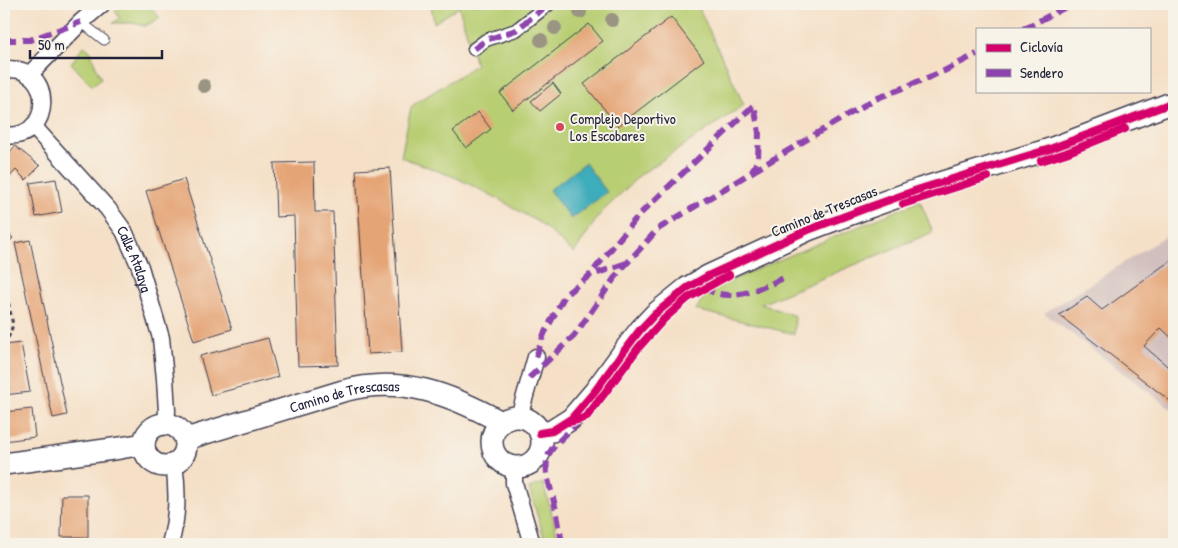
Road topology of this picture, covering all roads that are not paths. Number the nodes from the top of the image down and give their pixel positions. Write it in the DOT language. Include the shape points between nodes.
graph roads {
  1 [pos="102,4"];
  2 [pos="549,4"];
  3 [pos="81,22"];
  4 [pos="104,40"];
  5 [pos="474,49"];
  6 [pos="4,70"];
  7 [pos="29,75"];
  8 [pos="1174,102"];
  9 [pos="33,126"];
  10 [pos="4,135"];
  11 [pos="536,357"];
  12 [pos="510,420"];
  13 [pos="166,424"];
  14 [pos="540,433"];
  15 [pos="186,440"];
  16 [pos="144,444"];
  17 [pos="4,464"];
  18 [pos="174,464"];
  19 [pos="517,467"];
  20 [pos="170,544"];
  21 [pos="532,544"];
  1 -- 3 [label="street"];
  2 -- 5 [label="street" via="516,30 486,40"];
  3 -- 4 [label="lane"];
  3 -- 7 [label="street"];
  6 -- 7 [label="street" via="15,69"];
  7 -- 9 [label="street" via="39,87 43,104"];
  8 -- 14 [label="street, Camino de Trescasas" via="1050,149 920,189 808,230 702,279 655,314 640,330 571,419 552,431"];
  9 -- 10 [label="street" via="18,135"];
  9 -- 13 [label="street, Calle Atalaya" via="124,231 140,268 161,338"];
  11 -- 12 [label="street"];
  12 -- 14 [label="street" via="528,420"];
  12 -- 15 [label="street, Camino de Trescasas" via="427,390 389,384 371,385"];
  12 -- 19 [label="street" via="494,431 492,448 503,463"];
  13 -- 15 [label="street" via="179,428"];
  13 -- 16 [label="street" via="154,427"];
  14 -- 19 [label="street" via="540,453 526,466"];
  15 -- 18 [label="street" via="184,454"];
  16 -- 17 [label="street"];
  16 -- 18 [label="street" via="154,462"];
  18 -- 20 [label="street" via="176,527"];
  19 -- 21 [label="street" via="514,483"];
}
